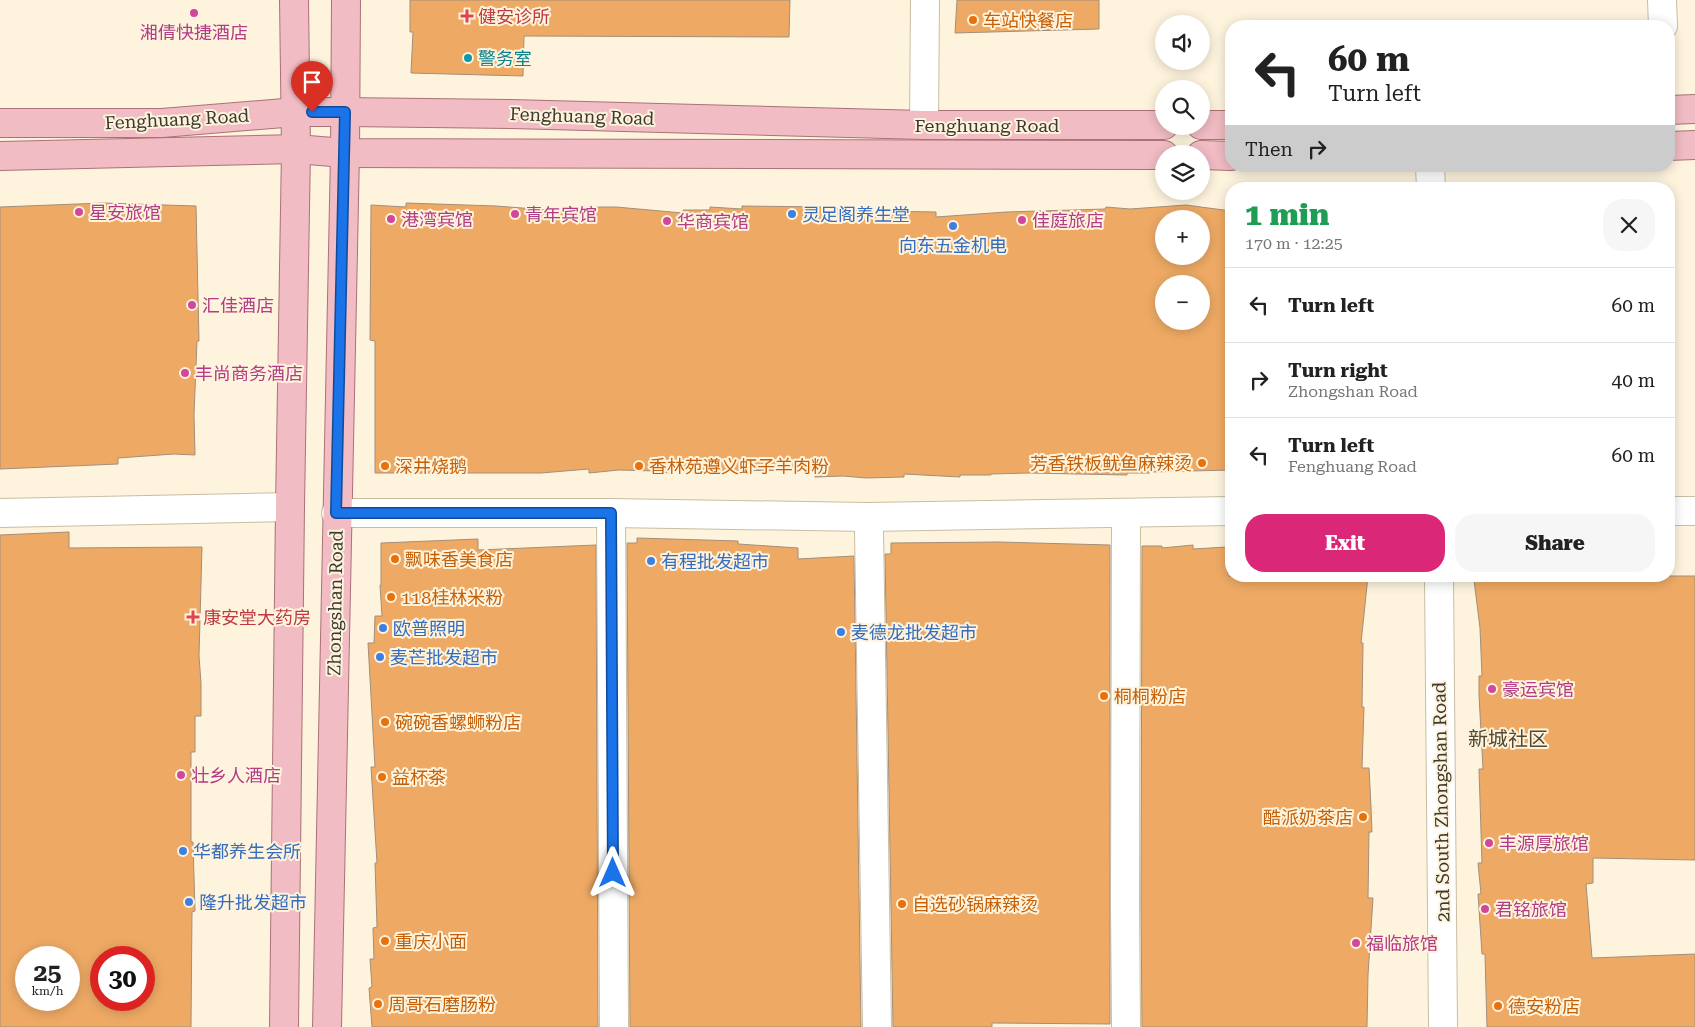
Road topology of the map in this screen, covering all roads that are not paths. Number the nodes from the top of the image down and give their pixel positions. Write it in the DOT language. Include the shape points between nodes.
graph roads {
  1 [pos="294,0"];
  2 [pos="346,0"];
  3 [pos="925,0"];
  4 [pos="1662,0"];
  5 [pos="1662,20"];
  6 [pos="1695,109"];
  7 [pos="1675,110"];
  8 [pos="296,112"];
  9 [pos="345,112"];
  10 [pos="0,123"];
  11 [pos="924,125"];
  12 [pos="1155,125"];
  13 [pos="1210,125"];
  14 [pos="1225,125"];
  15 [pos="1695,145"];
  16 [pos="1675,146"];
  17 [pos="296,148"];
  18 [pos="345,154"];
  19 [pos="1155,155"];
  20 [pos="0,156"];
  21 [pos="1210,156"];
  22 [pos="1225,156"];
  23 [pos="290,507"];
  24 [pos="1225,511"];
  25 [pos="1675,511"];
  26 [pos="1695,511"];
  27 [pos="0,513"];
  28 [pos="336,513"];
  29 [pos="611,513"];
  30 [pos="1126,514"];
  31 [pos="867,517"];
  32 [pos="1439,582"];
  33 [pos="284,1027"];
  34 [pos="327,1027"];
  35 [pos="614,1027"];
  36 [pos="877,1027"];
  37 [pos="1126,1027"];
  38 [pos="1443,1027"];
  1 -- 8 [label="main road"];
  2 -- 9 [label="main road, Zhongshan Road"];
  3 -- 11 [label="street"];
  4 -- 5 [label="street"];
  6 -- 7 [label="main road"];
  8 -- 9 [label="main road, Fenghuang Road"];
  8 -- 10 [label="main road, Fenghuang Road" via="162,123"];
  8 -- 17 [label="main road"];
  9 -- 11 [label="main road, Fenghuang Road"];
  9 -- 18 [label="main road, Zhongshan Road"];
  11 -- 12 [label="main road, Fenghuang Road"];
  13 -- 14 [label="main road"];
  15 -- 16 [label="main road"];
  17 -- 18 [label="main road, Fenghuang Road"];
  17 -- 20 [label="main road, Fenghuang Road"];
  17 -- 23 [label="main road"];
  18 -- 19 [label="main road, Fenghuang Road"];
  18 -- 28 [label="main road, Zhongshan Road"];
  21 -- 22 [label="main road"];
  23 -- 27 [label="street"];
  23 -- 33 [label="main road"];
  24 -- 30 [label="street"];
  25 -- 26 [label="street"];
  28 -- 29 [label="street"];
  28 -- 34 [label="main road, Zhongshan Road"];
  29 -- 31 [label="street"];
  29 -- 35 [label="street"];
  30 -- 31 [label="street"];
  30 -- 37 [label="street"];
  31 -- 36 [label="street"];
  32 -- 38 [label="street, 2nd South Zhongshan Road"];
}
